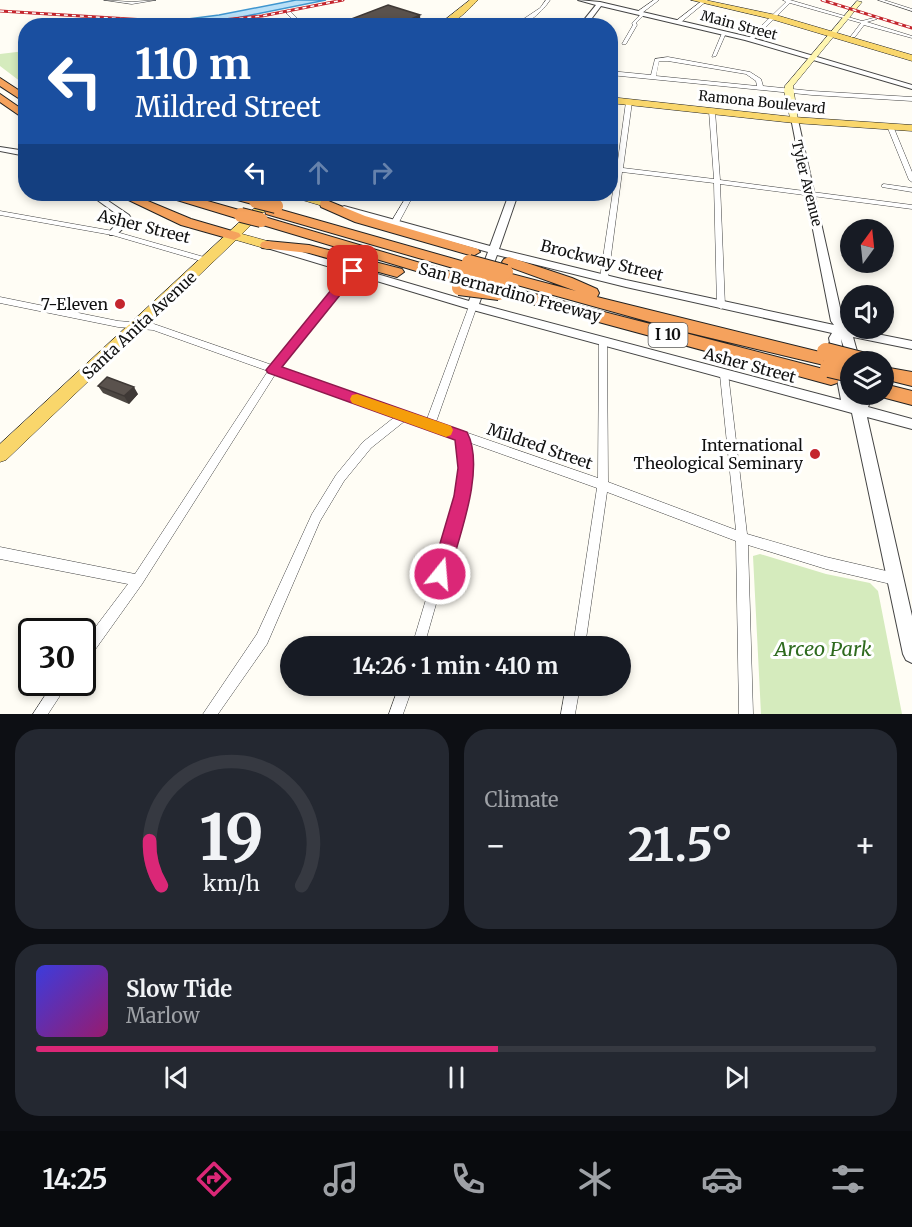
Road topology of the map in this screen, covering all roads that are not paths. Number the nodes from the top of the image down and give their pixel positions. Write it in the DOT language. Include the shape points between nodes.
graph roads {
  1 [pos="106,0"];
  2 [pos="154,0"];
  3 [pos="474,0"];
  4 [pos="548,0"];
  5 [pos="581,0"];
  6 [pos="657,0"];
  7 [pos="694,0"];
  8 [pos="880,0"];
  9 [pos="705,1"];
  10 [pos="787,1"];
  11 [pos="860,1"];
  12 [pos="600,4"];
  13 [pos="912,9"];
  14 [pos="289,14"];
  15 [pos="641,14"];
  16 [pos="773,17"];
  17 [pos="846,17"];
  18 [pos="294,18"];
  19 [pos="453,18"];
  20 [pos="528,18"];
  21 [pos="589,18"];
  22 [pos="875,18"];
  23 [pos="678,22"];
  24 [pos="864,22"];
  25 [pos="898,25"];
  26 [pos="887,29"];
  27 [pos="724,33"];
  28 [pos="830,34"];
  29 [pos="853,36"];
  30 [pos="912,37"];
  31 [pos="750,40"];
  32 [pos="624,43"];
  33 [pos="714,56"];
  34 [pos="812,58"];
  35 [pos="912,58"];
  36 [pos="618,74"];
  37 [pos="653,77"];
  38 [pos="0,81"];
  39 [pos="760,88"];
  40 [pos="912,89"];
  41 [pos="0,90"];
  42 [pos="788,91"];
  43 [pos="18,94"];
  44 [pos="0,97"];
  45 [pos="912,99"];
  46 [pos="618,101"];
  47 [pos="629,102"];
  48 [pos="18,104"];
  49 [pos="0,105"];
  50 [pos="18,111"];
  51 [pos="712,111"];
  52 [pos="18,118"];
  53 [pos="794,120"];
  54 [pos="890,126"];
  55 [pos="912,128"];
  56 [pos="0,149"];
  57 [pos="18,152"];
  58 [pos="618,169"];
  59 [pos="621,170"];
  60 [pos="912,180"];
  61 [pos="717,182"];
  62 [pos="884,186"];
  63 [pos="618,189"];
  64 [pos="912,190"];
  65 [pos="809,194"];
  66 [pos="103,201"];
  67 [pos="138,201"];
  68 [pos="210,201"];
  69 [pos="218,201"];
  70 [pos="228,201"];
  71 [pos="239,201"];
  72 [pos="314,201"];
  73 [pos="407,201"];
  74 [pos="511,201"];
  75 [pos="616,201"];
  76 [pos="326,204"];
  77 [pos="912,207"];
  78 [pos="248,208"];
  79 [pos="270,209"];
  80 [pos="0,213"];
  81 [pos="394,224"];
  82 [pos="113,233"];
  83 [pos="234,236"];
  84 [pos="267,244"];
  85 [pos="493,249"];
  86 [pos="208,261"];
  87 [pos="353,271"];
  88 [pos="466,271"];
  89 [pos="604,278"];
  90 [pos="504,281"];
  91 [pos="0,300"];
  92 [pos="473,306"];
  93 [pos="721,306"];
  94 [pos="136,326"];
  95 [pos="840,327"];
  96 [pos="840,331"];
  97 [pos="840,332"];
  98 [pos="882,339"];
  99 [pos="603,341"];
  100 [pos="912,345"];
  101 [pos="840,364"];
  102 [pos="828,365"];
  103 [pos="840,365"];
  104 [pos="894,368"];
  105 [pos="840,369"];
  106 [pos="273,370"];
  107 [pos="912,372"];
  108 [pos="725,375"];
  109 [pos="840,375"];
  110 [pos="894,375"];
  111 [pos="912,379"];
  112 [pos="894,386"];
  113 [pos="894,393"];
  114 [pos="912,395"];
  115 [pos="862,405"];
  116 [pos="859,412"];
  117 [pos="403,416"];
  118 [pos="912,424"];
  119 [pos="430,425"];
  120 [pos="462,436"];
  121 [pos="3,447"];
  122 [pos="603,486"];
  123 [pos="742,538"];
  124 [pos="0,553"];
  125 [pos="895,579"];
  126 [pos="138,580"];
  127 [pos="421,636"];
  128 [pos="580,636"];
  129 [pos="96,637"];
  130 [pos="912,654"];
  131 [pos="53,696"];
  132 [pos="402,696"];
  133 [pos="571,696"];
  134 [pos="40,714"];
  135 [pos="210,714"];
  136 [pos="396,714"];
  137 [pos="568,714"];
  138 [pos="746,714"];
  1 -- 2 [label="street"];
  3 -- 19 [label="main road"];
  4 -- 20 [label="street"];
  5 -- 12 [label="street, Main Street"];
  6 -- 15 [label="street"];
  7 -- 9 [label="main road"];
  8 -- 13 [label="street"];
  9 -- 16 [label="main road"];
  9 -- 23 [label="street"];
  10 -- 16 [label="street"];
  10 -- 17 [label="street"];
  11 -- 17 [label="main road"];
  12 -- 15 [label="street, Main Street"];
  12 -- 21 [label="street"];
  14 -- 18 [label="street"];
  15 -- 23 [label="street, Main Street"];
  15 -- 32 [label="street"];
  16 -- 28 [label="main road"];
  16 -- 31 [label="street"];
  17 -- 24 [label="street"];
  17 -- 28 [label="main road"];
  22 -- 24 [label="street"];
  23 -- 27 [label="street, Main Street"];
  24 -- 26 [label="street"];
  24 -- 29 [label="street"];
  25 -- 26 [label="street"];
  26 -- 30 [label="street"];
  27 -- 31 [label="street, Main Street"];
  27 -- 33 [label="street"];
  28 -- 34 [label="main road"];
  28 -- 35 [label="main road"];
  31 -- 34 [label="street, Main Street"];
  34 -- 40 [label="street, Main Street"];
  34 -- 42 [label="main road"];
  36 -- 37 [label="street"];
  37 -- 39 [label="street"];
  37 -- 39 [label="street" via="657,60 673,59 748,73 759,80"];
  38 -- 43 [label="highway"];
  39 -- 42 [label="street"];
  41 -- 48 [label="highway"];
  42 -- 45 [label="street"];
  42 -- 53 [label="main road, Tyler Avenue"];
  44 -- 50 [label="highway"];
  46 -- 47 [label="main road, Ramona Boulevard"];
  47 -- 51 [label="main road, Ramona Boulevard"];
  47 -- 59 [label="street"];
  49 -- 52 [label="highway"];
  51 -- 53 [label="main road, Ramona Boulevard"];
  51 -- 61 [label="street"];
  53 -- 54 [label="main road, Ramona Boulevard"];
  53 -- 65 [label="street, Tyler Avenue"];
  54 -- 55 [label="main road, Ramona Boulevard"];
  54 -- 60 [label="street"];
  56 -- 57 [label="street"];
  58 -- 59 [label="street"];
  59 -- 61 [label="street"];
  59 -- 63 [label="street"];
  61 -- 65 [label="street"];
  61 -- 93 [label="street"];
  62 -- 64 [label="street"];
  65 -- 77 [label="street"];
  65 -- 95 [label="street, Tyler Avenue"];
  66 -- 82 [label="street" via="127,220"];
  67 -- 83 [label="highway" via="186,222"];
  68 -- 78 [label="highway, San Bernardino Freeway"];
  69 -- 78 [label="highway"];
  70 -- 78 [label="highway"];
  71 -- 78 [label="highway, San Bernardino Freeway"];
  72 -- 76 [label="main road, Brockway Street"];
  73 -- 81 [label="street"];
  74 -- 85 [label="street"];
  75 -- 89 [label="street"];
  76 -- 81 [label="street, Brockway Street"];
  76 -- 88 [label="highway"];
  78 -- 79 [label="highway, San Bernardino Freeway, bridge"];
  78 -- 79 [label="highway, San Bernardino Freeway, bridge"];
  79 -- 83 [label="main road, Santa Anita Avenue"];
  79 -- 88 [label="highway, San Bernardino Freeway"];
  79 -- 88 [label="highway, San Bernardino Freeway"];
  80 -- 82 [label="street, Asher Street"];
  81 -- 85 [label="street, Brockway Street"];
  82 -- 86 [label="street, Asher Street"];
  83 -- 84 [label="main road, Asher Street"];
  83 -- 86 [label="main road, Santa Anita Avenue"];
  84 -- 87 [label="street, Asher Street"];
  84 -- 88 [label="highway"];
  85 -- 89 [label="street, Brockway Street"];
  85 -- 92 [label="street"];
  86 -- 94 [label="main road, Santa Anita Avenue"];
  87 -- 92 [label="street, Asher Street"];
  87 -- 106 [label="street"];
  88 -- 90 [label="highway, bridge"];
  88 -- 90 [label="highway"];
  89 -- 93 [label="street, Brockway Street"];
  90 -- 102 [label="highway, San Bernardino Freeway / I 10"];
  90 -- 102 [label="highway, San Bernardino Freeway / I 10" via="592,293"];
  91 -- 94 [label="street, Mildred Street"];
  92 -- 99 [label="street, Asher Street"];
  92 -- 119 [label="street"];
  93 -- 96 [label="street, Brockway Street"];
  94 -- 106 [label="street, Mildred Street" via="154,327"];
  94 -- 121 [label="main road, Santa Anita Avenue"];
  97 -- 116 [label="street, Tyler Avenue" via="835,338 846,397"];
  98 -- 100 [label="street, Brockway Street"];
  99 -- 108 [label="street, Asher Street"];
  99 -- 122 [label="street"];
  101 -- 102 [label="highway, San Bernardino Freeway / I 10, bridge"];
  102 -- 103 [label="highway"];
  102 -- 105 [label="highway, bridge"];
  102 -- 109 [label="highway, San Bernardino Freeway / I 10"];
  104 -- 107 [label="highway"];
  106 -- 117 [label="street, Mildred Street"];
  106 -- 126 [label="street"];
  108 -- 116 [label="street, Asher Street"];
  108 -- 123 [label="street"];
  110 -- 111 [label="highway"];
  112 -- 114 [label="highway"];
  113 -- 114 [label="highway"];
  115 -- 116 [label="street, Tyler Avenue"];
  116 -- 118 [label="street, Asher Street"];
  116 -- 125 [label="street, Tyler Avenue"];
  117 -- 119 [label="street, Mildred Street"];
  117 -- 135 [label="street" via="367,445 340,478 316,518 262,639"];
  119 -- 120 [label="street, Mildred Street"];
  120 -- 122 [label="street, Mildred Street"];
  120 -- 127 [label="street" via="466,468 462,496"];
  122 -- 123 [label="street, Mildred Street"];
  122 -- 128 [label="street"];
  123 -- 125 [label="street, Mildred Street"];
  123 -- 138 [label="street"];
  124 -- 126 [label="street"];
  125 -- 130 [label="street, Tyler Avenue"];
  126 -- 129 [label="street"];
  131 -- 134 [label="street"];
  132 -- 136 [label="street"];
  133 -- 137 [label="street"];
}
